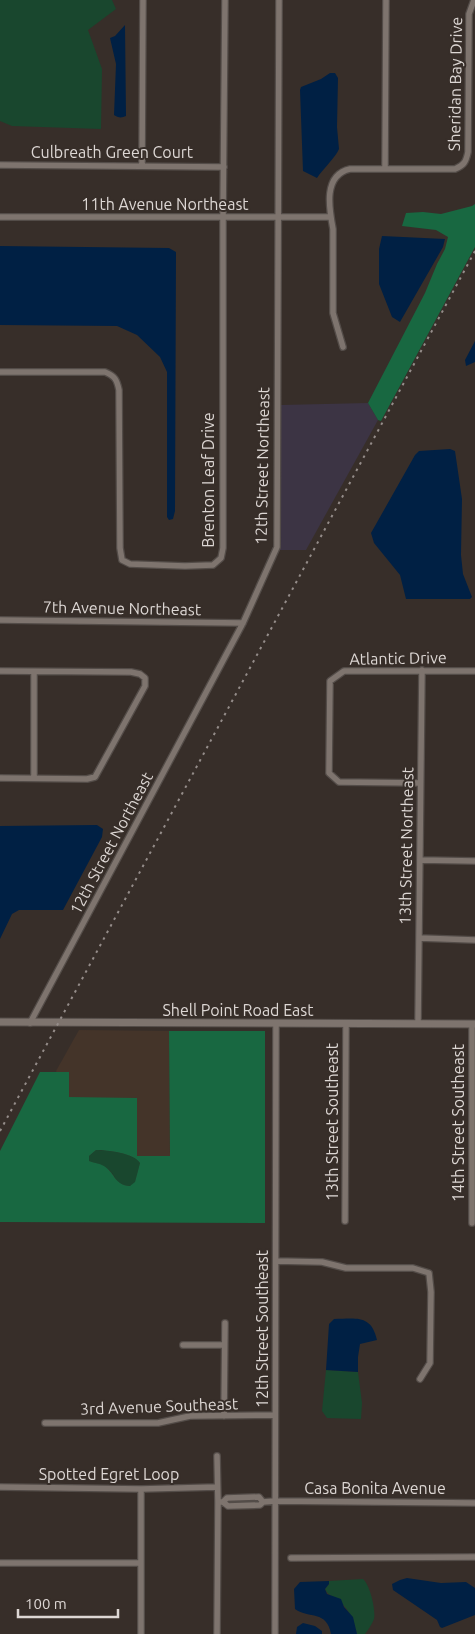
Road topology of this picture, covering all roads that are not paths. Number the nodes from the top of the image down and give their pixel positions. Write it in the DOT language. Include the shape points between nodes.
graph roads {
  1 [pos="143,0"];
  2 [pos="225,0"];
  3 [pos="279,0"];
  4 [pos="386,0"];
  5 [pos="474,0"];
  6 [pos="0,165"];
  7 [pos="142,165"];
  8 [pos="224,166"];
  9 [pos="385,168"];
  10 [pos="0,217"];
  11 [pos="223,217"];
  12 [pos="278,217"];
  13 [pos="331,217"];
  14 [pos="343,347"];
  15 [pos="0,372"];
  16 [pos="0,620"];
  17 [pos="243,623"];
  18 [pos="422,670"];
  19 [pos="0,671"];
  20 [pos="475,671"];
  21 [pos="34,672"];
  22 [pos="0,778"];
  23 [pos="34,778"];
  24 [pos="420,783"];
  25 [pos="420,860"];
  26 [pos="475,861"];
  27 [pos="419,938"];
  28 [pos="475,940"];
  29 [pos="0,1022"];
  30 [pos="30,1023"];
  31 [pos="276,1023"];
  32 [pos="346,1023"];
  33 [pos="418,1023"];
  34 [pos="474,1024"];
  35 [pos="345,1221"];
  36 [pos="472,1223"];
  37 [pos="276,1261"];
  38 [pos="225,1323"];
  39 [pos="183,1345"];
  40 [pos="224,1345"];
  41 [pos="420,1379"];
  42 [pos="275,1415"];
  43 [pos="224,1416"];
  44 [pos="45,1423"];
  45 [pos="216,1456"];
  46 [pos="0,1487"];
  47 [pos="217,1487"];
  48 [pos="141,1489"];
  49 [pos="275,1501"];
  50 [pos="220,1502"];
  51 [pos="475,1503"];
  52 [pos="291,1558"];
  53 [pos="475,1558"];
  54 [pos="0,1563"];
  55 [pos="141,1563"];
  56 [pos="141,1634"];
  57 [pos="218,1634"];
  58 [pos="275,1634"];
  1 -- 7 [label="street"];
  2 -- 8 [label="street, Brenton Leaf Drive"];
  3 -- 12 [label="street, 12th Street Northeast"];
  4 -- 9 [label="street"];
  5 -- 9 [label="street, Sheridan Bay Drive" via="469,14 466,161 455,169"];
  6 -- 7 [label="street, Culbreath Green Court"];
  7 -- 8 [label="street, Culbreath Green Court"];
  8 -- 11 [label="street, Brenton Leaf Drive"];
  9 -- 13 [label="street, Sheridan Bay Drive" via="350,169 333,179 330,187"];
  10 -- 11 [label="street, 11th Avenue Northeast"];
  11 -- 12 [label="street, 11th Avenue Northeast"];
  11 -- 15 [label="street, Brenton Leaf Drive" via="223,548 221,558 213,565 140,565 122,560 119,390 113,375 105,372"];
  12 -- 13 [label="street, 11th Avenue Northeast"];
  12 -- 17 [label="street, 12th Street Northeast" via="277,547"];
  13 -- 14 [label="street, Sheridan Bay Drive" via="333,313"];
  16 -- 17 [label="street, 7th Avenue Northeast"];
  17 -- 30 [label="street, 12th Street Northeast"];
  18 -- 20 [label="street, Atlantic Drive"];
  18 -- 24 [label="street, 13th Street Northeast"];
  18 -- 24 [label="street, Atlantic Drive" via="344,671 330,681 329,773 339,782"];
  19 -- 21 [label="street"];
  21 -- 23 [label="street"];
  21 -- 23 [label="street" via="131,672 145,678 145,686 96,776 87,779"];
  22 -- 23 [label="street"];
  24 -- 25 [label="street, 13th Street Northeast"];
  25 -- 26 [label="street"];
  25 -- 27 [label="street, 13th Street Northeast"];
  27 -- 28 [label="street"];
  27 -- 33 [label="street, 13th Street Northeast"];
  29 -- 30 [label="street, Shell Point Road East"];
  30 -- 31 [label="street, Shell Point Road East"];
  31 -- 32 [label="street, Shell Point Road East"];
  31 -- 37 [label="street, 12th Street Southeast"];
  32 -- 33 [label="street, Shell Point Road East"];
  32 -- 35 [label="street, 13th Street Southeast"];
  33 -- 34 [label="street, Shell Point Road East"];
  34 -- 36 [label="street, 14th Street Southeast"];
  37 -- 41 [label="street" via="322,1262 346,1268 413,1268 429,1273 430,1363"];
  37 -- 42 [label="street, 12th Street Southeast"];
  38 -- 40 [label="street"];
  39 -- 40 [label="street"];
  40 -- 43 [label="street"];
  42 -- 43 [label="street, 3rd Avenue Southeast"];
  42 -- 49 [label="street, 12th Street Southeast"];
  43 -- 44 [label="street, 3rd Avenue Southeast" via="190,1416 158,1422"];
  45 -- 47 [label="street"];
  46 -- 48 [label="street, Spotted Egret Loop"];
  47 -- 48 [label="street, Spotted Egret Loop"];
  47 -- 50 [label="street"];
  48 -- 55 [label="street"];
  49 -- 50 [label="street, Casa Bonita Avenue" via="228,1498"];
  49 -- 51 [label="street, Casa Bonita Avenue"];
  49 -- 58 [label="street, 12th Street Southeast"];
  50 -- 57 [label="street"];
  52 -- 53 [label="street"];
  54 -- 55 [label="street"];
  55 -- 56 [label="street"];
}
